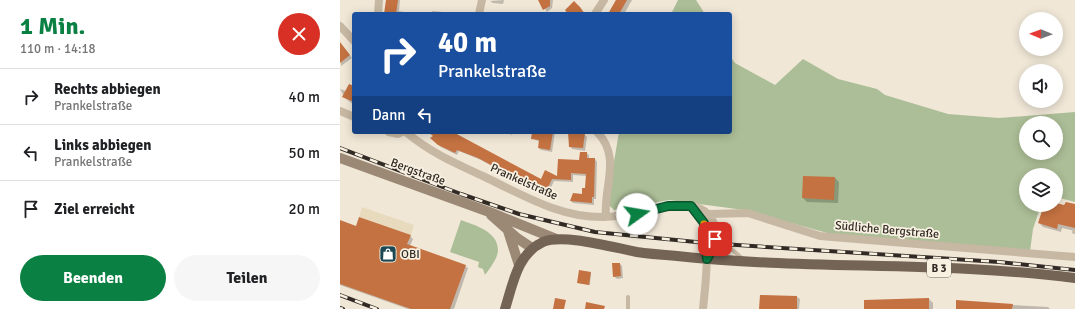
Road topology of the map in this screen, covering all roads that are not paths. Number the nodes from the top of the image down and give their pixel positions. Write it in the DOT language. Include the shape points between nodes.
graph roads {
  1 [pos="380,0"];
  2 [pos="482,0"];
  3 [pos="604,0"];
  4 [pos="378,12"];
  5 [pos="479,12"];
  6 [pos="596,12"];
  7 [pos="340,26"];
  8 [pos="352,35"];
  9 [pos="340,111"];
  10 [pos="352,116"];
  11 [pos="409,134"];
  12 [pos="599,134"];
  13 [pos="340,158"];
  14 [pos="486,211"];
  15 [pos="705,216"];
  16 [pos="606,217"];
  17 [pos="516,223"];
  18 [pos="507,230"];
  19 [pos="715,235"];
  20 [pos="556,239"];
  21 [pos="532,248"];
  22 [pos="1075,257"];
  23 [pos="707,259"];
  24 [pos="745,261"];
  25 [pos="519,265"];
  26 [pos="1075,278"];
  27 [pos="628,297"];
  28 [pos="506,305"];
  29 [pos="628,309"];
  30 [pos="703,309"];
  1 -- 4 [label="street"];
  2 -- 5 [label="street"];
  3 -- 6 [label="street"];
  7 -- 8 [label="street"];
  9 -- 10 [label="street"];
  11 -- 16 [label="street, Prankelstraße" via="442,157 546,207 582,216"];
  12 -- 16 [label="street" via="605,140 610,156"];
  13 -- 14 [label="main road, Bergstraße"];
  14 -- 17 [label="main road, Bergstraße"];
  14 -- 18 [label="main road, Bergstraße"];
  15 -- 16 [label="street, Prankelstraße" via="691,206 668,206 637,214"];
  15 -- 19 [label="street, Prankelstraße" via="714,226"];
  15 -- 22 [label="street, Südliche Bergstraße" via="748,213 820,236"];
  15 -- 23 [label="street"];
  17 -- 20 [label="main road, Bergstraße"];
  17 -- 21 [label="main road"];
  18 -- 21 [label="main road, Bergstraße"];
  18 -- 25 [label="main road"];
  19 -- 23 [label="street" via="715,244"];
  19 -- 24 [label="lane"];
  20 -- 21 [label="main road, B 3" via="544,241"];
  20 -- 23 [label="main road, B 3"];
  21 -- 25 [label="main road"];
  23 -- 24 [label="main road, B 3"];
  23 -- 30 [label="street"];
  24 -- 26 [label="main road, B 3" via="967,269"];
  25 -- 28 [label="main road"];
  27 -- 29 [label="lane"];
}
